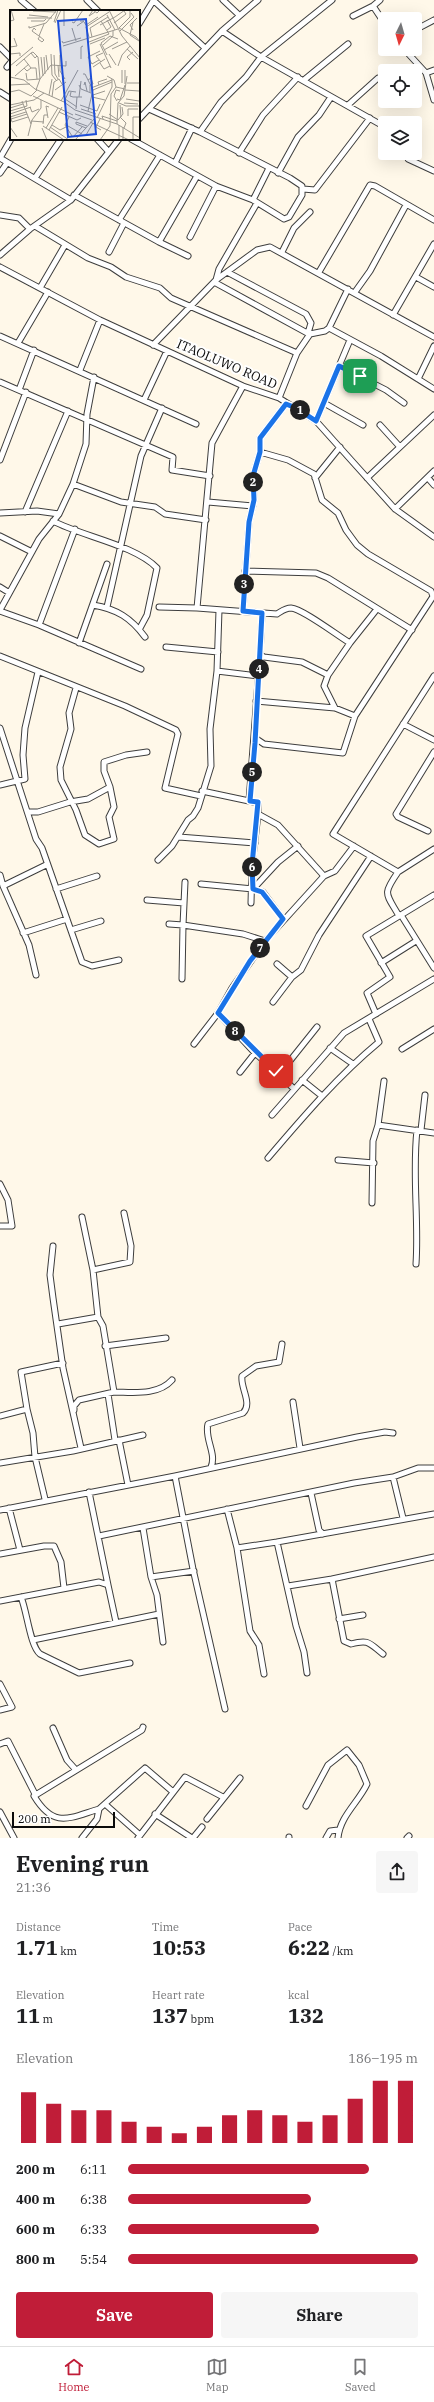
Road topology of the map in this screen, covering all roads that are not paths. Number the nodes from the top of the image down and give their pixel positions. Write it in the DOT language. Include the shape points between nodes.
graph roads {
  1 [pos="20,0"];
  2 [pos="87,0"];
  3 [pos="153,0"];
  4 [pos="223,0"];
  5 [pos="258,0"];
  6 [pos="332,0"];
  7 [pos="379,0"];
  8 [pos="373,6"];
  9 [pos="33,10"];
  10 [pos="96,10"];
  11 [pos="378,14"];
  12 [pos="239,15"];
  13 [pos="353,16"];
  14 [pos="434,20"];
  15 [pos="140,22"];
  16 [pos="422,26"];
  17 [pos="222,31"];
  18 [pos="348,44"];
  19 [pos="0,47"];
  20 [pos="205,48"];
  21 [pos="410,56"];
  22 [pos="10,57"];
  23 [pos="261,57"];
  24 [pos="10,63"];
  25 [pos="6,67"];
  26 [pos="434,70"];
  27 [pos="426,73"];
  28 [pos="298,77"];
  29 [pos="378,78"];
  30 [pos="304,80"];
  31 [pos="0,92"];
  32 [pos="331,97"];
  33 [pos="10,98"];
  34 [pos="434,100"];
  35 [pos="348,105"];
  36 [pos="149,109"];
  37 [pos="140,118"];
  38 [pos="370,118"];
  39 [pos="378,123"];
  40 [pos="192,128"];
  41 [pos="200,132"];
  42 [pos="10,140"];
  43 [pos="60,140"];
  44 [pos="98,140"];
  45 [pos="118,140"];
  46 [pos="133,140"];
  47 [pos="108,150"];
  48 [pos="239,152"];
  49 [pos="160,155"];
  50 [pos="0,158"];
  51 [pos="410,160"];
  52 [pos="7,163"];
  53 [pos="175,163"];
  54 [pos="269,168"];
  55 [pos="434,171"];
  56 [pos="0,172"];
  57 [pos="278,173"];
  58 [pos="198,176"];
  59 [pos="35,178"];
  60 [pos="216,186"];
  61 [pos="303,188"];
  62 [pos="72,198"];
  63 [pos="255,201"];
  64 [pos="406,205"];
  65 [pos="310,212"];
  66 [pos="0,215"];
  67 [pos="119,220"];
  68 [pos="434,220"];
  69 [pos="124,223"];
  70 [pos="36,226"];
  71 [pos="30,229"];
  72 [pos="190,237"];
  73 [pos="159,242"];
  74 [pos="434,244"];
  75 [pos="65,245"];
  76 [pos="109,252"];
  77 [pos="282,252"];
  78 [pos="0,255"];
  79 [pos="188,256"];
  80 [pos="0,267"];
  81 [pos="227,272"];
  82 [pos="319,272"];
  83 [pos="416,277"];
  84 [pos="215,281"];
  85 [pos="434,287"];
  86 [pos="40,288"];
  87 [pos="348,289"];
  88 [pos="48,292"];
  89 [pos="355,292"];
  90 [pos="190,305"];
  91 [pos="393,315"];
  92 [pos="100,320"];
  93 [pos="329,328"];
  94 [pos="309,334"];
  95 [pos="0,336"];
  96 [pos="434,337"];
  97 [pos="350,340"];
  98 [pos="18,343"];
  99 [pos="153,345"];
  100 [pos="434,346"];
  101 [pos="34,350"];
  102 [pos="168,351"];
  103 [pos="297,353"];
  104 [pos="339,366"];
  105 [pos="80,370"];
  106 [pos="94,378"];
  107 [pos="418,378"];
  108 [pos="0,382"];
  109 [pos="243,386"];
  110 [pos="434,389"];
  111 [pos="19,390"];
  112 [pos="26,392"];
  113 [pos="279,398"];
  114 [pos="144,400"];
  115 [pos="324,403"];
  116 [pos="404,403"];
  117 [pos="286,404"];
  118 [pos="162,408"];
  119 [pos="68,411"];
  120 [pos="434,415"];
  121 [pos="86,419"];
  122 [pos="316,421"];
  123 [pos="196,424"];
  124 [pos="363,424"];
  125 [pos="380,424"];
  126 [pos="146,446"];
  127 [pos="400,447"];
  128 [pos="340,448"];
  129 [pos="260,452"];
  130 [pos="0,460"];
  131 [pos="434,471"];
  132 [pos="210,476"];
  133 [pos="315,478"];
  134 [pos="367,478"];
  135 [pos="428,478"];
  136 [pos="73,484"];
  137 [pos="434,485"];
  138 [pos="208,502"];
  139 [pos="130,503"];
  140 [pos="253,506"];
  141 [pos="395,509"];
  142 [pos="25,512"];
  143 [pos="0,513"];
  144 [pos="59,514"];
  145 [pos="206,520"];
  146 [pos="53,521"];
  147 [pos="75,529"];
  148 [pos="0,536"];
  149 [pos="434,537"];
  150 [pos="122,549"];
  151 [pos="32,552"];
  152 [pos="107,564"];
  153 [pos="245,571"];
  154 [pos="0,587"];
  155 [pos="8,592"];
  156 [pos="434,595"];
  157 [pos="93,605"];
  158 [pos="107,607"];
  159 [pos="159,607"];
  160 [pos="198,608"];
  161 [pos="377,609"];
  162 [pos="0,610"];
  163 [pos="220,610"];
  164 [pos="243,611"];
  165 [pos="262,613"];
  166 [pos="39,625"];
  167 [pos="140,628"];
  168 [pos="412,630"];
  169 [pos="145,637"];
  170 [pos="79,643"];
  171 [pos="350,643"];
  172 [pos="166,648"];
  173 [pos="218,652"];
  174 [pos="260,655"];
  175 [pos="0,656"];
  176 [pos="141,669"];
  177 [pos="217,671"];
  178 [pos="38,672"];
  179 [pos="328,675"];
  180 [pos="258,676"];
  181 [pos="434,676"];
  182 [pos="76,688"];
  183 [pos="256,701"];
  184 [pos="336,708"];
  185 [pos="355,716"];
  186 [pos="403,724"];
  187 [pos="0,728"];
  188 [pos="255,738"];
  189 [pos="2,739"];
  190 [pos="434,740"];
  191 [pos="147,752"];
  192 [pos="434,752"];
  193 [pos="17,780"];
  194 [pos="0,785"];
  195 [pos="110,787"];
  196 [pos="201,793"];
  197 [pos="250,801"];
  198 [pos="70,802"];
  199 [pos="28,812"];
  200 [pos="258,814"];
  201 [pos="428,831"];
  202 [pos="179,837"];
  203 [pos="255,843"];
  204 [pos="298,846"];
  205 [pos="354,846"];
  206 [pos="434,849"];
  207 [pos="371,856"];
  208 [pos="158,860"];
  209 [pos="46,865"];
  210 [pos="398,872"];
  211 [pos="0,875"];
  212 [pos="97,876"];
  213 [pos="324,876"];
  214 [pos="186,882"];
  215 [pos="201,884"];
  216 [pos="3,886"];
  217 [pos="56,889"];
  218 [pos="253,889"];
  219 [pos="434,895"];
  220 [pos="147,900"];
  221 [pos="184,903"];
  222 [pos="251,903"];
  223 [pos="400,915"];
  224 [pos="66,919"];
  225 [pos="283,919"];
  226 [pos="101,921"];
  227 [pos="169,924"];
  228 [pos="183,925"];
  229 [pos="71,930"];
  230 [pos="24,933"];
  231 [pos="265,941"];
  232 [pos="416,941"];
  233 [pos="119,960"];
  234 [pos="381,963"];
  235 [pos="277,964"];
  236 [pos="434,968"];
  237 [pos="36,975"];
  238 [pos="292,977"];
  239 [pos="182,979"];
  240 [pos="434,979"];
  241 [pos="273,1002"];
  242 [pos="218,1013"];
  243 [pos="376,1014"];
  244 [pos="369,1019"];
  245 [pos="317,1027"];
  246 [pos="434,1029"];
  247 [pos="194,1044"];
  248 [pos="330,1048"];
  249 [pos="402,1049"];
  250 [pos="255,1053"];
  251 [pos="353,1064"];
  252 [pos="276,1071"];
  253 [pos="240,1072"];
  254 [pos="302,1080"];
  255 [pos="384,1081"];
  256 [pos="294,1089"];
  257 [pos="425,1095"];
  258 [pos="322,1096"];
  259 [pos="272,1115"];
  260 [pos="378,1125"];
  261 [pos="419,1130"];
  262 [pos="434,1133"];
  263 [pos="268,1158"];
  264 [pos="338,1160"];
  265 [pos="374,1163"];
  266 [pos="0,1184"];
  267 [pos="372,1203"];
  268 [pos="124,1213"];
  269 [pos="82,1217"];
  270 [pos="0,1226"];
  271 [pos="53,1246"];
  272 [pos="416,1264"];
  273 [pos="93,1270"];
  274 [pos="98,1317"];
  275 [pos="58,1324"];
  276 [pos="166,1338"];
  277 [pos="282,1344"];
  278 [pos="105,1346"];
  279 [pos="63,1363"];
  280 [pos="172,1380"];
  281 [pos="114,1392"];
  282 [pos="108,1394"];
  283 [pos="293,1402"];
  284 [pos="27,1409"];
  285 [pos="74,1410"];
  286 [pos="0,1416"];
  287 [pos="393,1433"];
  288 [pos="143,1435"];
  289 [pos="117,1440"];
  290 [pos="81,1448"];
  291 [pos="300,1448"];
  292 [pos="35,1458"];
  293 [pos="0,1463"];
  294 [pos="211,1467"];
  295 [pos="434,1468"];
  296 [pos="175,1476"];
  297 [pos="393,1477"];
  298 [pos="128,1485"];
  299 [pos="89,1492"];
  300 [pos="311,1492"];
  301 [pos="45,1500"];
  302 [pos="9,1508"];
  303 [pos="227,1509"];
  304 [pos="0,1510"];
  305 [pos="434,1514"];
  306 [pos="403,1518"];
  307 [pos="185,1519"];
  308 [pos="143,1528"];
  309 [pos="323,1534"];
  310 [pos="99,1536"];
  311 [pos="277,1542"];
  312 [pos="237,1548"];
  313 [pos="20,1550"];
  314 [pos="0,1554"];
  315 [pos="434,1557"];
  316 [pos="194,1571"];
  317 [pos="151,1577"];
  318 [pos="332,1579"];
  319 [pos="108,1585"];
  320 [pos="288,1586"];
  321 [pos="64,1588"];
  322 [pos="21,1597"];
  323 [pos="0,1601"];
  324 [pos="158,1614"];
  325 [pos="363,1615"];
  326 [pos="340,1619"];
  327 [pos="116,1622"];
  328 [pos="33,1640"];
  329 [pos="163,1642"];
  330 [pos="383,1654"];
  331 [pos="130,1663"];
  332 [pos="307,1673"];
  333 [pos="264,1674"];
  334 [pos="0,1684"];
  335 [pos="225,1709"];
  336 [pos="0,1710"];
  337 [pos="142,1727"];
  338 [pos="53,1728"];
  339 [pos="0,1744"];
  340 [pos="76,1770"];
  341 [pos="240,1778"];
  342 [pos="172,1791"];
  343 [pos="35,1794"];
  344 [pos="223,1797"];
  345 [pos="105,1804"];
  346 [pos="306,1806"];
  347 [pos="100,1809"];
  348 [pos="0,1812"];
  349 [pos="155,1814"];
  350 [pos="207,1819"];
  351 [pos="202,1826"];
  352 [pos="338,1830"];
  353 [pos="139,1837"];
  354 [pos="14,1838"];
  355 [pos="82,1838"];
  356 [pos="193,1838"];
  357 [pos="326,1838"];
  358 [pos="338,1838"];
  1 -- 9 [label="street"];
  2 -- 10 [label="street"];
  3 -- 15 [label="street"];
  3 -- 20 [label="street"];
  4 -- 12 [label="street"];
  5 -- 12 [label="street"];
  6 -- 23 [label="street"];
  7 -- 8 [label="street"];
  8 -- 11 [label="street"];
  8 -- 13 [label="street"];
  12 -- 17 [label="street"];
  14 -- 16 [label="street"];
  17 -- 20 [label="street"];
  17 -- 23 [label="street"];
  18 -- 30 [label="street"];
  19 -- 22 [label="street"];
  20 -- 36 [label="street"];
  21 -- 27 [label="street"];
  23 -- 28 [label="street"];
  23 -- 41 [label="street" via="246,77 221,102"];
  24 -- 25 [label="street"];
  26 -- 27 [label="street"];
  27 -- 34 [label="street"];
  28 -- 30 [label="street"];
  28 -- 48 [label="street" via="263,114"];
  29 -- 35 [label="street"];
  30 -- 32 [label="street"];
  31 -- 33 [label="street"];
  32 -- 35 [label="street"];
  32 -- 57 [label="street" via="319,115 298,137"];
  35 -- 38 [label="street"];
  36 -- 37 [label="street"];
  36 -- 40 [label="street"];
  38 -- 39 [label="street"];
  38 -- 61 [label="street" via="315,190"];
  40 -- 41 [label="street"];
  40 -- 53 [label="street"];
  41 -- 48 [label="street"];
  42 -- 50 [label="street"];
  43 -- 59 [label="street"];
  44 -- 47 [label="street"];
  45 -- 47 [label="street"];
  46 -- 49 [label="street"];
  47 -- 62 [label="street"];
  48 -- 54 [label="street"];
  49 -- 53 [label="street"];
  49 -- 67 [label="street"];
  50 -- 52 [label="street"];
  51 -- 55 [label="street"];
  52 -- 56 [label="street"];
  52 -- 59 [label="street"];
  53 -- 58 [label="street"];
  54 -- 57 [label="street"];
  54 -- 63 [label="street"];
  57 -- 61 [label="street" via="297,182"];
  58 -- 60 [label="street"];
  58 -- 73 [label="street"];
  59 -- 62 [label="street"];
  60 -- 63 [label="street"];
  60 -- 72 [label="street"];
  61 -- 63 [label="street" via="302,195 287,218 281,218"];
  62 -- 67 [label="street"];
  62 -- 70 [label="street"];
  63 -- 84 [label="street"];
  64 -- 68 [label="street"];
  64 -- 82 [label="street" via="375,186 368,186"];
  64 -- 89 [label="street" via="370,271"];
  65 -- 77 [label="street" via="294,228"];
  66 -- 71 [label="street" via="19,218"];
  67 -- 69 [label="street"];
  69 -- 73 [label="street"];
  69 -- 76 [label="street"];
  70 -- 71 [label="street"];
  70 -- 75 [label="street"];
  71 -- 78 [label="street"];
  73 -- 79 [label="street"];
  74 -- 83 [label="street"];
  75 -- 86 [label="street"];
  75 -- 90 [label="street" via="115,269 122,275 160,288 171,298"];
  77 -- 81 [label="street" via="270,247 260,248"];
  77 -- 82 [label="street"];
  80 -- 86 [label="street, ITAOLUWO ROAD"];
  81 -- 84 [label="street"];
  81 -- 94 [label="street" via="306,314 311,323"];
  82 -- 87 [label="street"];
  83 -- 85 [label="street"];
  83 -- 91 [label="street"];
  84 -- 90 [label="street"];
  84 -- 94 [label="street"];
  86 -- 88 [label="street, ITAOLUWO ROAD"];
  87 -- 89 [label="street"];
  87 -- 93 [label="street"];
  88 -- 92 [label="street, ITAOLUWO ROAD"];
  88 -- 98 [label="street"];
  89 -- 91 [label="street"];
  90 -- 99 [label="street"];
  90 -- 103 [label="street"];
  91 -- 96 [label="street"];
  92 -- 99 [label="street, ITAOLUWO ROAD"];
  92 -- 105 [label="street"];
  93 -- 94 [label="street"];
  93 -- 97 [label="street"];
  94 -- 103 [label="street"];
  95 -- 98 [label="street"];
  97 -- 104 [label="street"];
  97 -- 107 [label="street"];
  98 -- 101 [label="street"];
  99 -- 102 [label="street, ITAOLUWO ROAD"];
  100 -- 107 [label="street"];
  101 -- 105 [label="street"];
  101 -- 111 [label="street"];
  102 -- 109 [label="street, ITAOLUWO ROAD"];
  102 -- 114 [label="street"];
  103 -- 113 [label="street"];
  104 -- 115 [label="street"];
  104 -- 116 [label="street" via="386,390"];
  105 -- 106 [label="street"];
  106 -- 114 [label="street"];
  106 -- 121 [label="street"];
  107 -- 110 [label="street"];
  108 -- 111 [label="street"];
  109 -- 113 [label="street, ITAOLUWO ROAD"];
  109 -- 132 [label="street" via="214,437"];
  111 -- 112 [label="street"];
  112 -- 119 [label="street"];
  112 -- 130 [label="street"];
  113 -- 117 [label="street, ITAOLUWO ROAD"];
  114 -- 118 [label="street"];
  115 -- 122 [label="street"];
  115 -- 124 [label="street"];
  117 -- 122 [label="street, ITAOLUWO ROAD"];
  117 -- 129 [label="street" via="260,438"];
  118 -- 123 [label="street"];
  118 -- 126 [label="street"];
  119 -- 121 [label="street"];
  119 -- 142 [label="street"];
  120 -- 127 [label="street"];
  121 -- 126 [label="street"];
  121 -- 136 [label="street" via="86,444"];
  122 -- 128 [label="street, ITAOLUWO ROAD"];
  125 -- 127 [label="street"];
  126 -- 132 [label="street" via="173,457 172,470"];
  126 -- 139 [label="street" via="141,456"];
  127 -- 134 [label="street"];
  128 -- 133 [label="street"];
  128 -- 134 [label="street, ITAOLUWO ROAD"];
  129 -- 133 [label="street" via="305,468"];
  129 -- 140 [label="street" via="253,476"];
  131 -- 135 [label="street"];
  132 -- 138 [label="street"];
  133 -- 156 [label="street" via="322,500 338,513 357,545 432,591"];
  134 -- 141 [label="street, ITAOLUWO ROAD"];
  135 -- 137 [label="street"];
  135 -- 141 [label="street"];
  136 -- 139 [label="street"];
  136 -- 144 [label="street"];
  138 -- 140 [label="street"];
  138 -- 145 [label="street"];
  139 -- 145 [label="street" via="155,507 165,514"];
  139 -- 150 [label="street" via="131,511"];
  140 -- 153 [label="street" via="249,522"];
  141 -- 149 [label="street, ITAOLUWO ROAD"];
  142 -- 143 [label="street"];
  142 -- 144 [label="street" via="37,510"];
  144 -- 146 [label="street"];
  145 -- 160 [label="street"];
  146 -- 147 [label="street"];
  146 -- 151 [label="street"];
  147 -- 150 [label="street"];
  147 -- 166 [label="street"];
  148 -- 151 [label="street"];
  150 -- 158 [label="street"];
  150 -- 167 [label="street" via="152,563 157,571 147,615"];
  151 -- 155 [label="street"];
  152 -- 157 [label="street"];
  153 -- 161 [label="street" via="316,573"];
  153 -- 164 [label="street"];
  154 -- 155 [label="street"];
  155 -- 162 [label="street"];
  156 -- 168 [label="street"];
  157 -- 158 [label="street"];
  157 -- 170 [label="street"];
  158 -- 167 [label="street"];
  159 -- 160 [label="street"];
  160 -- 163 [label="street"];
  161 -- 168 [label="street"];
  161 -- 171 [label="street"];
  162 -- 166 [label="street"];
  163 -- 164 [label="street"];
  163 -- 173 [label="street"];
  164 -- 165 [label="street"];
  165 -- 171 [label="street" via="277,614 284,609 297,610"];
  165 -- 174 [label="street"];
  166 -- 170 [label="street"];
  167 -- 169 [label="street"];
  168 -- 185 [label="street"];
  170 -- 176 [label="street"];
  171 -- 179 [label="street"];
  172 -- 173 [label="street"];
  173 -- 177 [label="street"];
  174 -- 179 [label="street" via="264,658 302,662"];
  174 -- 180 [label="street"];
  175 -- 178 [label="street"];
  177 -- 180 [label="street"];
  177 -- 196 [label="street" via="210,729 211,766"];
  178 -- 182 [label="street"];
  178 -- 193 [label="street" via="25,728 23,755 26,779"];
  179 -- 184 [label="street" via="324,686"];
  180 -- 183 [label="street"];
  181 -- 186 [label="street"];
  182 -- 196 [label="street" via="125,706 176,730 178,734 165,788"];
  182 -- 198 [label="street" via="69,713 71,729 60,767"];
  183 -- 184 [label="street"];
  183 -- 188 [label="street"];
  184 -- 185 [label="street"];
  185 -- 188 [label="street" via="343,753 264,744"];
  186 -- 190 [label="street"];
  186 -- 205 [label="street" via="334,830 335,836"];
  187 -- 189 [label="street"];
  188 -- 197 [label="street"];
  189 -- 193 [label="street"];
  191 -- 195 [label="street" via="104,762 104,771"];
  192 -- 201 [label="street" via="396,814 406,822"];
  193 -- 194 [label="street"];
  193 -- 199 [label="street"];
  195 -- 198 [label="street" via="88,799"];
  195 -- 198 [label="street" via="114,807 109,818 114,839 99,844 85,835 76,810"];
  196 -- 197 [label="street"];
  196 -- 202 [label="street" via="198,808"];
  197 -- 200 [label="street" via="258,802"];
  198 -- 199 [label="street" via="38,812"];
  199 -- 209 [label="street"];
  200 -- 203 [label="street"];
  200 -- 204 [label="street" via="278,825"];
  202 -- 203 [label="street"];
  202 -- 208 [label="street"];
  203 -- 218 [label="street" via="252,865"];
  204 -- 213 [label="street"];
  204 -- 218 [label="street" via="278,862"];
  205 -- 207 [label="street"];
  205 -- 213 [label="street" via="334,871"];
  206 -- 210 [label="street"];
  207 -- 210 [label="street"];
  207 -- 238 [label="street" via="319,935 301,970"];
  209 -- 216 [label="street"];
  209 -- 217 [label="street"];
  210 -- 223 [label="street" via="386,888 386,892"];
  211 -- 216 [label="street"];
  212 -- 217 [label="street"];
  213 -- 225 [label="street"];
  214 -- 221 [label="street"];
  215 -- 218 [label="street"];
  216 -- 230 [label="street"];
  217 -- 224 [label="street"];
  218 -- 222 [label="street"];
  218 -- 225 [label="street" via="262,892"];
  219 -- 223 [label="street"];
  220 -- 221 [label="street"];
  221 -- 228 [label="street"];
  223 -- 232 [label="street"];
  223 -- 234 [label="street" via="366,936"];
  224 -- 229 [label="street"];
  224 -- 230 [label="street"];
  225 -- 231 [label="street"];
  226 -- 229 [label="street"];
  227 -- 228 [label="street"];
  228 -- 231 [label="street" via="243,934"];
  228 -- 239 [label="street"];
  229 -- 233 [label="street" via="82,962 92,966"];
  230 -- 237 [label="street"];
  231 -- 242 [label="street"];
  232 -- 234 [label="street"];
  232 -- 236 [label="street"];
  234 -- 243 [label="street" via="390,977 366,994"];
  235 -- 238 [label="street"];
  238 -- 241 [label="street"];
  240 -- 243 [label="street"];
  242 -- 247 [label="street"];
  242 -- 250 [label="street"];
  243 -- 244 [label="street"];
  244 -- 248 [label="street" via="344,1033"];
  244 -- 251 [label="street" via="379,1042"];
  245 -- 252 [label="street" via="289,1062 283,1062"];
  246 -- 249 [label="street"];
  248 -- 251 [label="street"];
  248 -- 254 [label="street"];
  250 -- 252 [label="street"];
  250 -- 253 [label="street"];
  251 -- 258 [label="street"];
  252 -- 256 [label="street"];
  254 -- 256 [label="street"];
  254 -- 258 [label="street"];
  255 -- 260 [label="street"];
  256 -- 259 [label="street"];
  257 -- 261 [label="street"];
  258 -- 263 [label="street"];
  260 -- 261 [label="street"];
  260 -- 265 [label="street" via="373,1141"];
  261 -- 262 [label="street"];
  261 -- 272 [label="street" via="414,1168"];
  264 -- 265 [label="street"];
  265 -- 267 [label="street"];
  266 -- 270 [label="street" via="8,1200 12,1226"];
  268 -- 273 [label="street" via="131,1246 130,1262"];
  269 -- 273 [label="street"];
  271 -- 275 [label="street" via="50,1275"];
  273 -- 274 [label="street"];
  274 -- 275 [label="street"];
  274 -- 278 [label="street" via="103,1326"];
  275 -- 279 [label="street"];
  276 -- 278 [label="street"];
  277 -- 294 [label="street" via="280,1362 256,1366 242,1376 246,1410 242,1414 208,1424 213,1459"];
  278 -- 281 [label="street"];
  279 -- 284 [label="street" via="21,1372"];
  279 -- 285 [label="street"];
  280 -- 281 [label="street" via="149,1392"];
  281 -- 282 [label="street"];
  282 -- 285 [label="street" via="79,1400"];
  282 -- 289 [label="street"];
  283 -- 291 [label="street"];
  284 -- 286 [label="street"];
  284 -- 292 [label="street" via="33,1433"];
  285 -- 290 [label="street"];
  287 -- 291 [label="street" via="357,1436"];
  288 -- 289 [label="street"];
  289 -- 290 [label="street"];
  289 -- 298 [label="street"];
  290 -- 292 [label="street"];
  291 -- 294 [label="street"];
  292 -- 293 [label="street"];
  292 -- 301 [label="street"];
  294 -- 296 [label="street"];
  295 -- 297 [label="street" via="418,1468"];
  296 -- 298 [label="street"];
  296 -- 307 [label="street"];
  297 -- 300 [label="street"];
  297 -- 306 [label="street"];
  298 -- 299 [label="street"];
  299 -- 301 [label="street"];
  299 -- 310 [label="street"];
  300 -- 303 [label="street"];
  300 -- 309 [label="street" via="319,1530"];
  301 -- 302 [label="street"];
  302 -- 304 [label="street"];
  302 -- 313 [label="street"];
  303 -- 307 [label="street"];
  303 -- 312 [label="street"];
  305 -- 306 [label="street"];
  306 -- 309 [label="street"];
  307 -- 308 [label="street"];
  307 -- 316 [label="street"];
  308 -- 310 [label="street"];
  308 -- 317 [label="street"];
  309 -- 311 [label="street"];
  310 -- 319 [label="street"];
  311 -- 312 [label="street"];
  311 -- 320 [label="street"];
  312 -- 333 [label="street" via="250,1631 259,1645"];
  313 -- 314 [label="street"];
  313 -- 321 [label="street" via="54,1546 61,1562"];
  315 -- 318 [label="street"];
  316 -- 317 [label="street"];
  316 -- 335 [label="street"];
  317 -- 324 [label="street" via="157,1595"];
  318 -- 320 [label="street"];
  318 -- 326 [label="street"];
  319 -- 321 [label="street" via="99,1582"];
  319 -- 327 [label="street"];
  320 -- 332 [label="street"];
  321 -- 322 [label="street"];
  322 -- 323 [label="street"];
  322 -- 328 [label="street" via="27,1610"];
  324 -- 327 [label="street"];
  324 -- 329 [label="street"];
  325 -- 326 [label="street"];
  326 -- 330 [label="street" via="346,1644 364,1641"];
  327 -- 328 [label="street"];
  328 -- 331 [label="street" via="34,1650 80,1673"];
  334 -- 336 [label="street" via="12,1707"];
  337 -- 340 [label="street" via="142,1730"];
  338 -- 340 [label="street" via="67,1760"];
  339 -- 343 [label="street" via="8,1741"];
  340 -- 343 [label="street"];
  341 -- 344 [label="street"];
  342 -- 344 [label="street" via="185,1777"];
  342 -- 345 [label="street" via="145,1768"];
  342 -- 349 [label="street"];
  343 -- 347 [label="street" via="48,1814 56,1819 70,1818"];
  344 -- 350 [label="street"];
  345 -- 347 [label="street"];
  345 -- 353 [label="street"];
  346 -- 352 [label="street" via="328,1765 346,1750 356,1760 367,1784"];
  347 -- 355 [label="street" via="97,1819"];
  348 -- 354 [label="street"];
  349 -- 353 [label="street"];
  349 -- 356 [label="street"];
  351 -- 356 [label="street"];
  352 -- 357 [label="street" via="330,1831"];
  352 -- 358 [label="street"];
}
